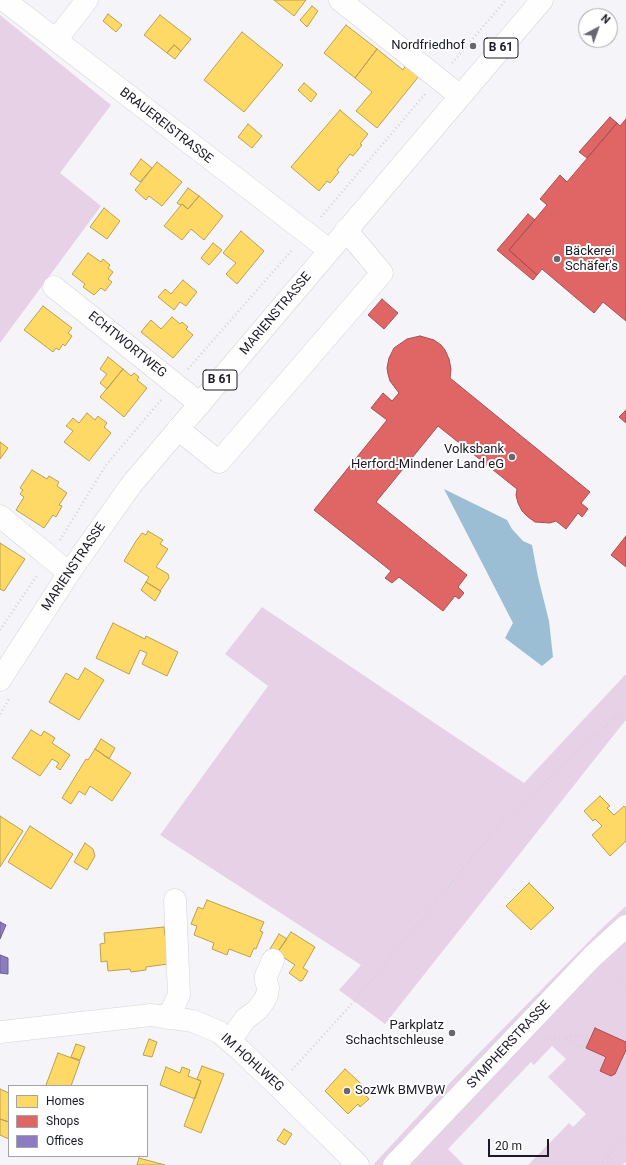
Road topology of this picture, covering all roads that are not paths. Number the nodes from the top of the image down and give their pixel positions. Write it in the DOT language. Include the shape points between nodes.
graph roads {
  1 [pos="4,0"];
  2 [pos="87,0"];
  3 [pos="340,0"];
  4 [pos="542,0"];
  5 [pos="56,40"];
  6 [pos="460,96"];
  7 [pos="346,230"];
  8 [pos="329,250"];
  9 [pos="54,286"];
  10 [pos="200,404"];
  11 [pos="178,429"];
  12 [pos="0,516"];
  13 [pos="69,573"];
  14 [pos="0,680"];
  15 [pos="175,900"];
  16 [pos="626,926"];
  17 [pos="273,960"];
  18 [pos="168,1018"];
  19 [pos="0,1032"];
  20 [pos="230,1041"];
  21 [pos="358,1165"];
  22 [pos="394,1165"];
  1 -- 5 [label="street, BRAUEREISTRASSE"];
  2 -- 5 [label="street"];
  3 -- 6 [label="street"];
  4 -- 6 [label="street, MARIENSTRASSE / B 61"];
  5 -- 8 [label="street, BRAUEREISTRASSE"];
  6 -- 7 [label="street, MARIENSTRASSE / B 61"];
  7 -- 8 [label="street, MARIENSTRASSE / B 61"];
  7 -- 11 [label="street" via="382,273 219,462"];
  8 -- 10 [label="street, MARIENSTRASSE / B 61"];
  9 -- 10 [label="street, ECHTWORTWEG"];
  10 -- 11 [label="street, MARIENSTRASSE / B 61"];
  11 -- 13 [label="street, MARIENSTRASSE / B 61" via="131,485"];
  12 -- 13 [label="street"];
  13 -- 14 [label="street, MARIENSTRASSE / B 61"];
  15 -- 18 [label="street" via="179,995"];
  16 -- 22 [label="street, SYMPHERSTRASSE" via="592,957"];
  17 -- 20 [label="street" via="266,976 268,988 264,1001 245,1019"];
  18 -- 19 [label="street, IM HOHLWEG" via="151,1015"];
  18 -- 20 [label="street, IM HOHLWEG" via="193,1021 219,1032"];
  20 -- 21 [label="street, IM HOHLWEG"];
}
